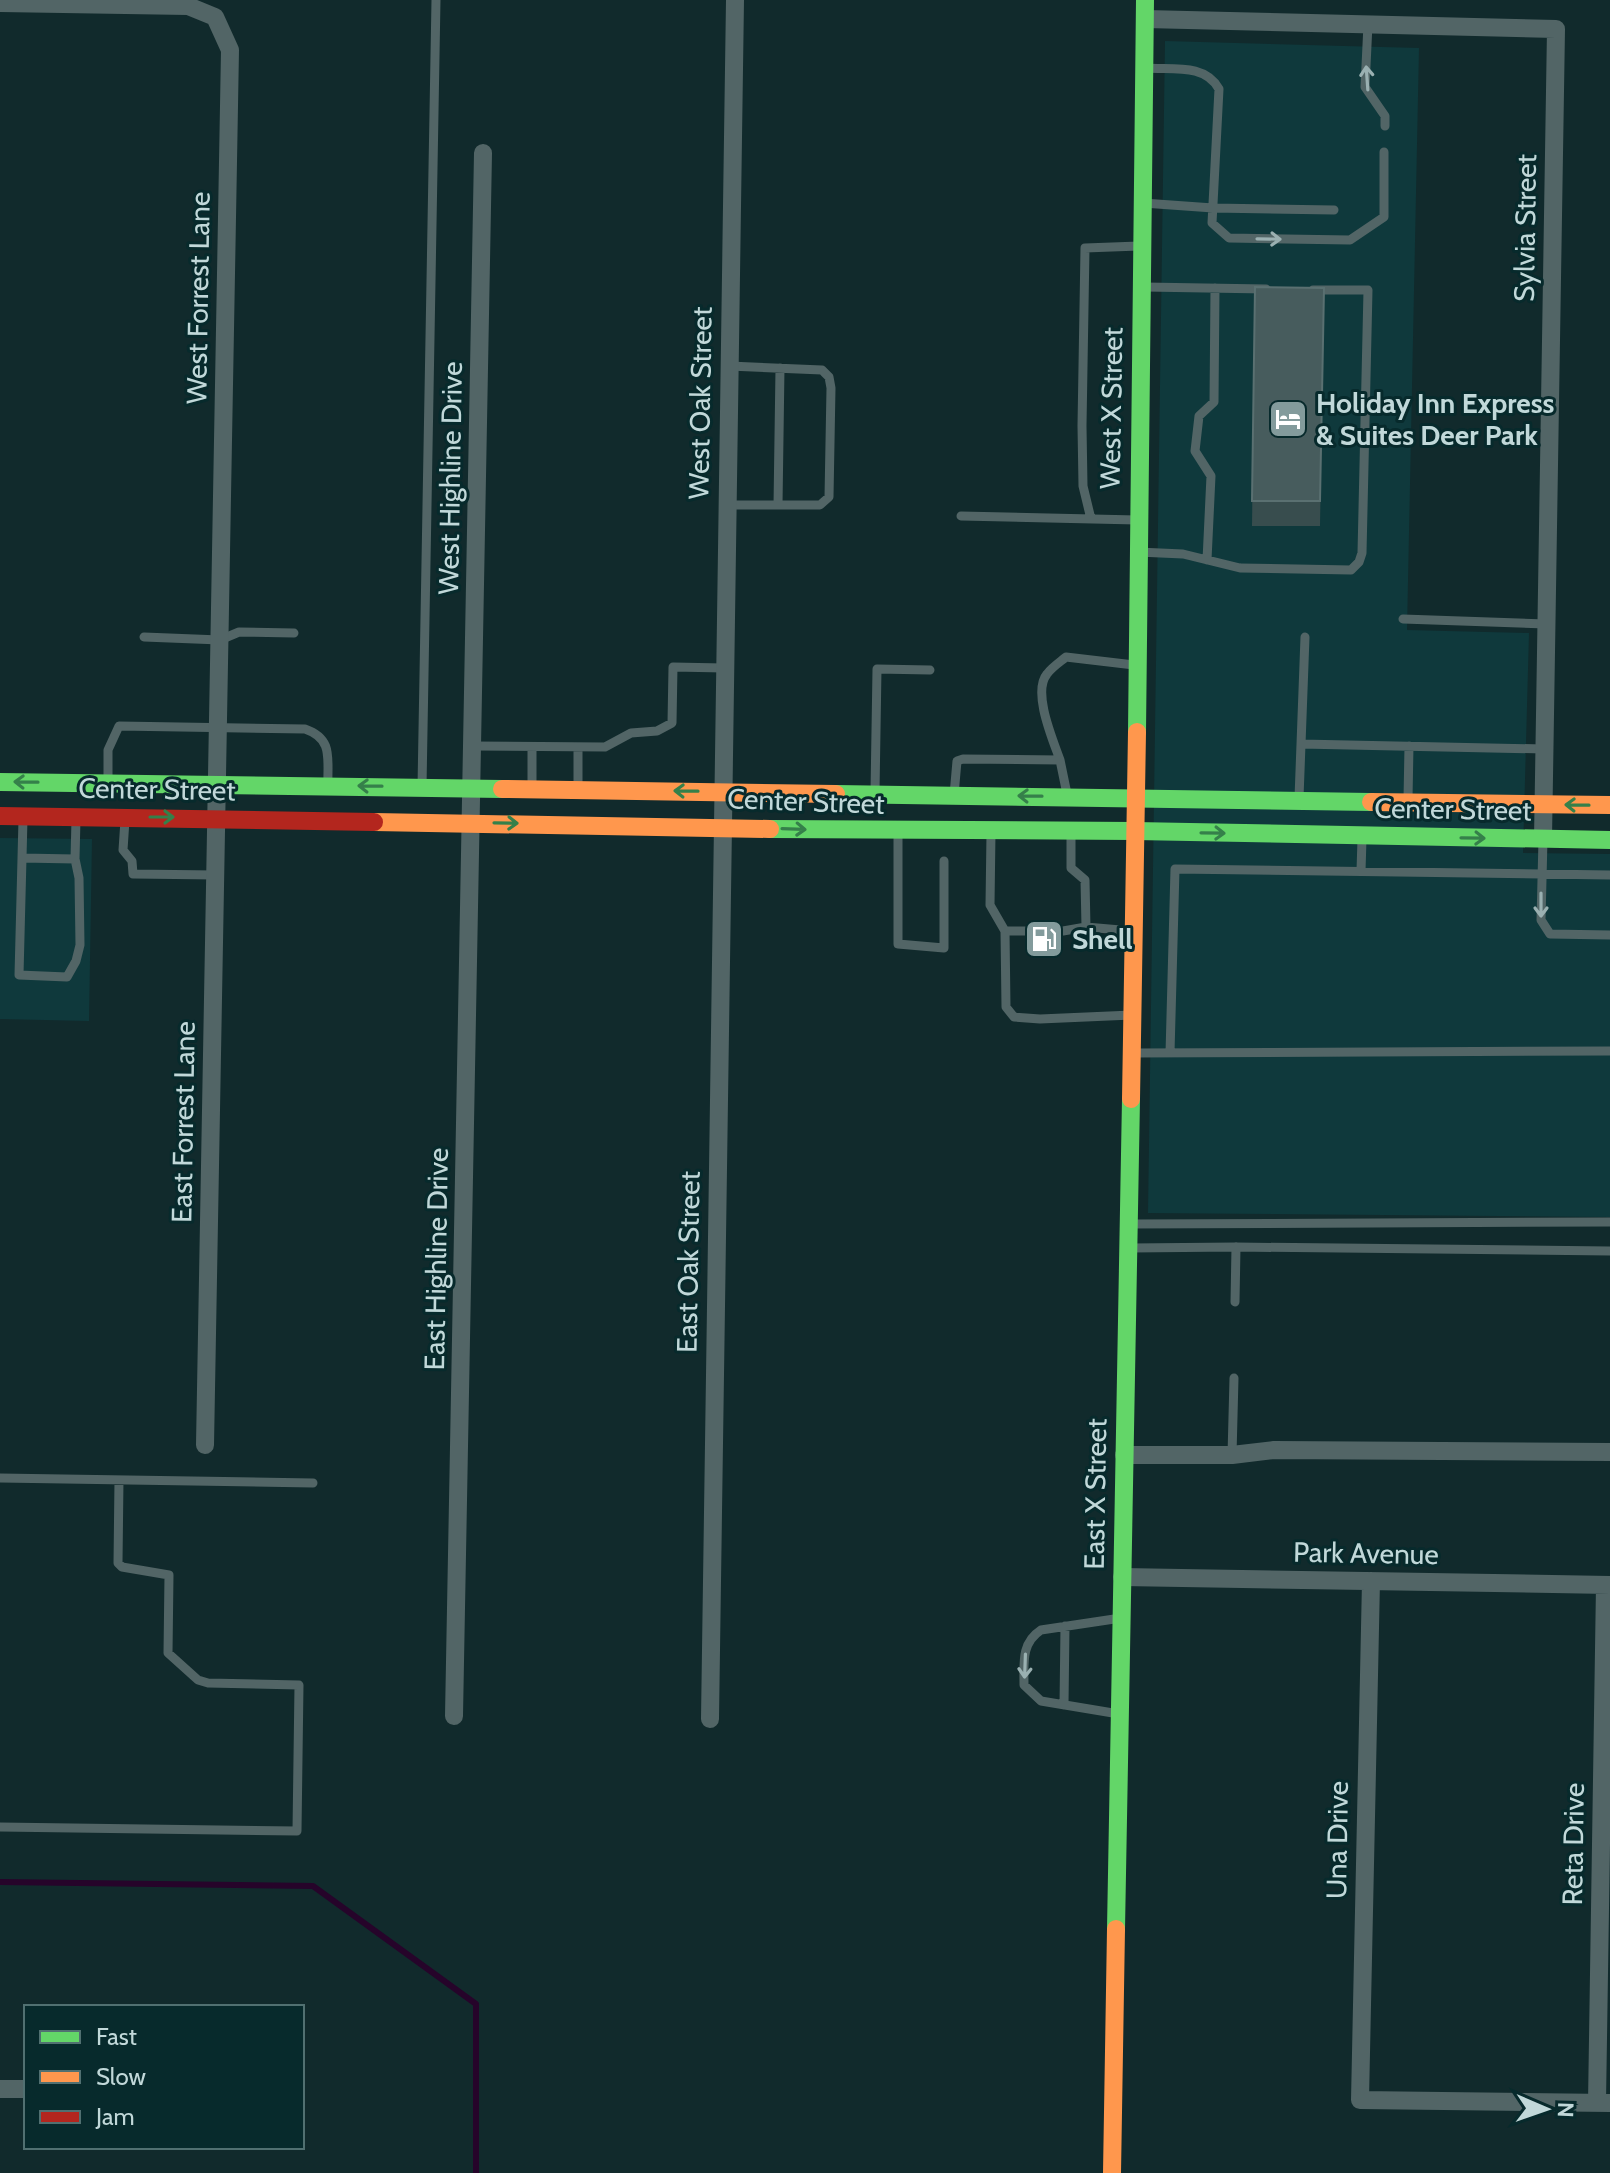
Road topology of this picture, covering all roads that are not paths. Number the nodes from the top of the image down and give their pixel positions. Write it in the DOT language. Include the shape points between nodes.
graph roads {
  1 [pos="436,0"];
  2 [pos="735,0"];
  3 [pos="1145,0"];
  4 [pos="0,3"];
  5 [pos="1145,19"];
  6 [pos="1368,24"];
  7 [pos="1145,68"];
  8 [pos="1385,126"];
  9 [pos="1384,152"];
  10 [pos="483,153"];
  11 [pos="1143,203"];
  12 [pos="1213,208"];
  13 [pos="1334,210"];
  14 [pos="1142,246"];
  15 [pos="1141,287"];
  16 [pos="1215,288"];
  17 [pos="1276,289"];
  18 [pos="1307,290"];
  19 [pos="729,366"];
  20 [pos="780,368"];
  21 [pos="727,505"];
  22 [pos="778,505"];
  23 [pos="961,516"];
  24 [pos="1091,519"];
  25 [pos="1137,520"];
  26 [pos="1137,552"];
  27 [pos="1207,560"];
  28 [pos="1403,619"];
  29 [pos="1546,624"];
  30 [pos="294,633"];
  31 [pos="144,637"];
  32 [pos="1305,637"];
  33 [pos="220,640"];
  34 [pos="1136,665"];
  35 [pos="724,668"];
  36 [pos="930,670"];
  37 [pos="219,728"];
  38 [pos="1301,744"];
  39 [pos="474,746"];
  40 [pos="1409,746"];
  41 [pos="532,747"];
  42 [pos="578,747"];
  43 [pos="1544,749"];
  44 [pos="1060,760"];
  45 [pos="0,782"];
  46 [pos="108,783"];
  47 [pos="328,786"];
  48 [pos="422,787"];
  49 [pos="532,789"];
  50 [pos="578,789"];
  51 [pos="875,794"];
  52 [pos="954,795"];
  53 [pos="1067,797"];
  54 [pos="722,799"];
  55 [pos="218,800"];
  56 [pos="1299,801"];
  57 [pos="1408,803"];
  58 [pos="1543,804"];
  59 [pos="473,805"];
  60 [pos="1610,805"];
  61 [pos="1135,815"];
  62 [pos="0,816"];
  63 [pos="23,816"];
  64 [pos="76,816"];
  65 [pos="125,817"];
  66 [pos="721,827"];
  67 [pos="898,831"];
  68 [pos="991,831"];
  69 [pos="1071,831"];
  70 [pos="1362,836"];
  71 [pos="1543,839"];
  72 [pos="1610,840"];
  73 [pos="22,858"];
  74 [pos="75,859"];
  75 [pos="944,861"];
  76 [pos="1361,871"];
  77 [pos="1541,873"];
  78 [pos="216,875"];
  79 [pos="1610,875"];
  80 [pos="1086,927"];
  81 [pos="1005,931"];
  82 [pos="1133,931"];
  83 [pos="1610,935"];
  84 [pos="1132,1015"];
  85 [pos="1610,1051"];
  86 [pos="1131,1053"];
  87 [pos="1170,1053"];
  88 [pos="1610,1222"];
  89 [pos="1128,1224"];
  90 [pos="1236,1247"];
  91 [pos="1128,1248"];
  92 [pos="1610,1251"];
  93 [pos="1235,1302"];
  94 [pos="1234,1378"];
  95 [pos="205,1445"];
  96 [pos="1610,1452"];
  97 [pos="1124,1455"];
  98 [pos="1232,1455"];
  99 [pos="0,1478"];
  100 [pos="119,1480"];
  101 [pos="313,1483"];
  102 [pos="1122,1577"];
  103 [pos="1371,1581"];
  104 [pos="1608,1585"];
  105 [pos="1121,1618"];
  106 [pos="1065,1626"];
  107 [pos="1064,1705"];
  108 [pos="1119,1714"];
  109 [pos="454,1716"];
  110 [pos="710,1719"];
  111 [pos="0,1827"];
  112 [pos="0,2089"];
  113 [pos="24,2089"];
  114 [pos="1603,2103"];
  115 [pos="1112,2173"];
  1 -- 48 [label="lane"];
  2 -- 19 [label="street, West Oak Street"];
  3 -- 5 [label="main road, West X Street"];
  4 -- 33 [label="street, West Forrest Lane" via="188,6 215,17 230,50"];
  5 -- 6 [label="street, Sylvia Street"];
  5 -- 7 [label="main road, West X Street"];
  8 -- 6 [label="lane, one-way" via="1385,116 1365,87"];
  6 -- 29 [label="street, Sylvia Street" via="1556,29"];
  7 -- 11 [label="main road, West X Street"];
  7 -- 12 [label="lane" via="1203,71 1219,89"];
  12 -- 9 [label="lane, one-way" via="1212,223 1229,238 1350,240 1384,217"];
  10 -- 39 [label="street, West Highline Drive"];
  11 -- 12 [label="lane"];
  11 -- 14 [label="main road, West X Street"];
  12 -- 13 [label="lane"];
  14 -- 15 [label="main road, West X Street"];
  14 -- 24 [label="lane" via="1085,248 1083,486"];
  15 -- 16 [label="lane"];
  15 -- 25 [label="main road, West X Street"];
  16 -- 17 [label="lane"];
  16 -- 27 [label="lane" via="1214,402 1199,416 1195,451 1211,476"];
  18 -- 27 [label="lane" via="1368,290 1359,562 1351,570 1240,568"];
  19 -- 20 [label="lane"];
  19 -- 21 [label="street, West Oak Street"];
  20 -- 22 [label="lane"];
  20 -- 22 [label="lane" via="822,370 829,377 830,450 825,502"];
  21 -- 22 [label="lane"];
  21 -- 35 [label="street, West Oak Street"];
  23 -- 24 [label="lane"];
  24 -- 25 [label="lane"];
  25 -- 26 [label="main road, West X Street"];
  26 -- 27 [label="lane"];
  26 -- 34 [label="main road, West X Street"];
  28 -- 29 [label="lane"];
  29 -- 43 [label="street, Sylvia Street"];
  30 -- 33 [label="lane" via="239,632"];
  31 -- 33 [label="lane"];
  32 -- 38 [label="lane"];
  33 -- 37 [label="street, West Forrest Lane"];
  34 -- 44 [label="lane" via="1066,657 1045,675 1041,690 1047,726"];
  34 -- 61 [label="main road, West X Street"];
  35 -- 42 [label="lane" via="673,667 672,723 657,731 631,733 605,747"];
  35 -- 54 [label="street, West Oak Street"];
  36 -- 51 [label="lane" via="877,669"];
  37 -- 46 [label="lane" via="119,726 108,750"];
  37 -- 47 [label="lane" via="305,729 322,736"];
  37 -- 55 [label="street, West Forrest Lane"];
  38 -- 40 [label="lane"];
  38 -- 56 [label="lane"];
  39 -- 41 [label="lane"];
  39 -- 59 [label="street, West Highline Drive"];
  40 -- 43 [label="lane"];
  40 -- 57 [label="lane"];
  41 -- 42 [label="lane"];
  41 -- 49 [label="lane"];
  42 -- 50 [label="lane"];
  43 -- 58 [label="street, Sylvia Street"];
  44 -- 52 [label="lane" via="957,761"];
  44 -- 53 [label="lane"];
  46 -- 45 [label="main road, Center Street, one-way"];
  46 -- 55 [label="main road, Center Street"];
  48 -- 47 [label="main road, Center Street, one-way"];
  47 -- 55 [label="main road, Center Street"];
  48 -- 59 [label="main road, Center Street"];
  49 -- 50 [label="main road, Center Street"];
  49 -- 59 [label="main road, Center Street"];
  54 -- 50 [label="main road, Center Street, one-way"];
  51 -- 52 [label="main road, Center Street"];
  51 -- 54 [label="main road, Center Street"];
  53 -- 52 [label="main road, Center Street, one-way"];
  53 -- 61 [label="main road, Center Street"];
  54 -- 66 [label="street, East Oak Street"];
  55 -- 59 [label="main road, Center Street"];
  65 -- 55 [label="main road, Center Street, one-way"];
  55 -- 78 [label="street, East Forrest Lane"];
  56 -- 57 [label="main road, Center Street"];
  56 -- 61 [label="main road, Center Street"];
  57 -- 58 [label="main road, Center Street"];
  60 -- 58 [label="main road, Center Street, one-way"];
  58 -- 71 [label="street, Sylvia Street"];
  59 -- 66 [label="main road, Center Street, one-way"];
  59 -- 109 [label="street, East Highline Drive"];
  61 -- 69 [label="main road, Center Street"];
  61 -- 70 [label="main road, Center Street, one-way"];
  61 -- 82 [label="main road, East X Street"];
  62 -- 63 [label="main road, Center Street"];
  63 -- 64 [label="main road, Center Street"];
  63 -- 73 [label="lane"];
  64 -- 65 [label="main road, Center Street"];
  64 -- 74 [label="lane"];
  65 -- 78 [label="lane" via="123,850 132,861 133,874"];
  66 -- 67 [label="main road, Center Street, one-way"];
  66 -- 110 [label="street, East Oak Street"];
  67 -- 68 [label="main road, Center Street"];
  67 -- 75 [label="lane" via="898,944 944,948"];
  68 -- 69 [label="main road, Center Street"];
  68 -- 81 [label="lane" via="990,905"];
  69 -- 80 [label="lane" via="1071,868 1085,880"];
  70 -- 71 [label="main road, Center Street, one-way"];
  70 -- 76 [label="lane"];
  71 -- 72 [label="main road, Center Street"];
  71 -- 77 [label="lane"];
  73 -- 74 [label="lane"];
  73 -- 74 [label="lane" via="19,975 67,977 80,945"];
  76 -- 77 [label="lane"];
  76 -- 87 [label="lane" via="1175,869"];
  77 -- 79 [label="lane"];
  77 -- 83 [label="lane, one-way" via="1541,920 1550,934"];
  78 -- 95 [label="street, East Forrest Lane"];
  80 -- 81 [label="lane"];
  80 -- 82 [label="lane"];
  81 -- 84 [label="lane" via="1006,1007 1014,1017"];
  82 -- 84 [label="main road, East X Street"];
  84 -- 86 [label="main road, East X Street"];
  85 -- 87 [label="lane"];
  86 -- 87 [label="lane"];
  86 -- 89 [label="main road, East X Street"];
  88 -- 89 [label="lane"];
  89 -- 91 [label="main road, East X Street"];
  90 -- 91 [label="lane"];
  90 -- 92 [label="lane"];
  90 -- 93 [label="lane"];
  91 -- 97 [label="main road, East X Street"];
  94 -- 98 [label="lane"];
  96 -- 98 [label="street" via="1274,1450"];
  97 -- 98 [label="street"];
  97 -- 102 [label="main road, East X Street"];
  99 -- 100 [label="lane"];
  100 -- 101 [label="lane"];
  100 -- 111 [label="lane" via="118,1563 169,1575 168,1653 208,1683 299,1685 297,1831"];
  102 -- 103 [label="street, Park Avenue"];
  102 -- 105 [label="main road, East X Street"];
  103 -- 104 [label="street, Park Avenue"];
  103 -- 114 [label="street, Una Drive" via="1360,2100"];
  104 -- 114 [label="street, Reta Drive"];
  105 -- 106 [label="lane"];
  105 -- 108 [label="main road, East X Street"];
  106 -- 107 [label="lane"];
  106 -- 107 [label="lane, one-way" via="1031,1636 1023,1656 1024,1685 1041,1701"];
  107 -- 108 [label="lane"];
  108 -- 115 [label="main road, East X Street"];
  112 -- 113 [label="street"];
}
